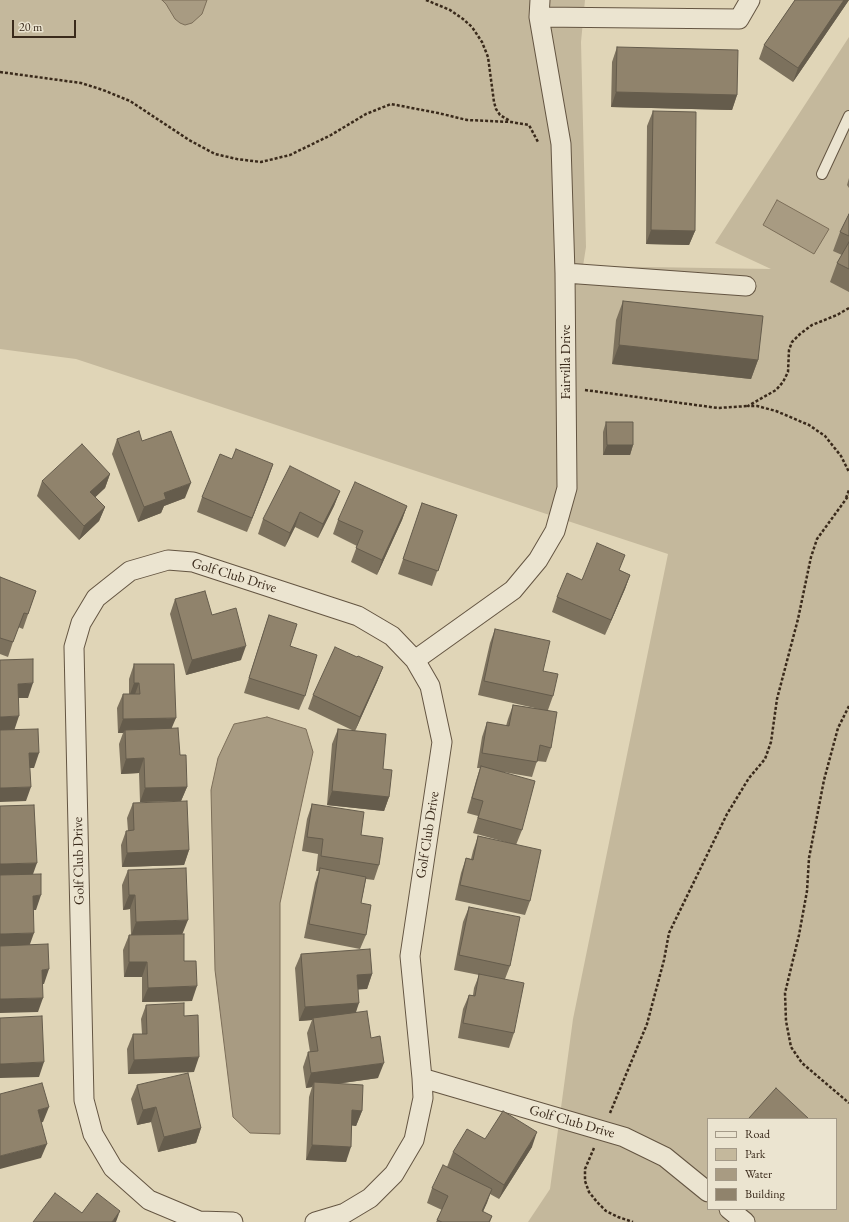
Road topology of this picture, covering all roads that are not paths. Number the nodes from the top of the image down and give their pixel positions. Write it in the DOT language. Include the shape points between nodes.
graph roads {
  1 [pos="750,0"];
  2 [pos="540,8"];
  3 [pos="849,116"];
  4 [pos="822,174"];
  5 [pos="566,273"];
  6 [pos="746,286"];
  7 [pos="415,660"];
  8 [pos="422,1078"];
  9 [pos="707,1191"];
  10 [pos="730,1210"];
  11 [pos="233,1222"];
  12 [pos="314,1222"];
  13 [pos="745,1222"];
  1 -- 2 [label="street" via="739,19"];
  2 -- 5 [label="street, Fairvilla Drive" via="561,144"];
  3 -- 4 [label="lane"];
  5 -- 6 [label="street"];
  5 -- 7 [label="street, Fairvilla Drive" via="567,488 555,531 538,560 513,590"];
  7 -- 8 [label="street, Golf Club Drive" via="430,686 442,742 410,956"];
  7 -- 11 [label="street, Golf Club Drive" via="392,636 358,616 193,562 168,560 130,571 96,598 81,623 74,647 84,1100 93,1134 113,1168 149,1200 199,1221"];
  8 -- 9 [label="street, Golf Club Drive" via="624,1137 664,1156"];
  8 -- 12 [label="street, Golf Club Drive" via="423,1098 414,1140 394,1174 364,1202 345,1213"];
  10 -- 13 [label="street"];
}
